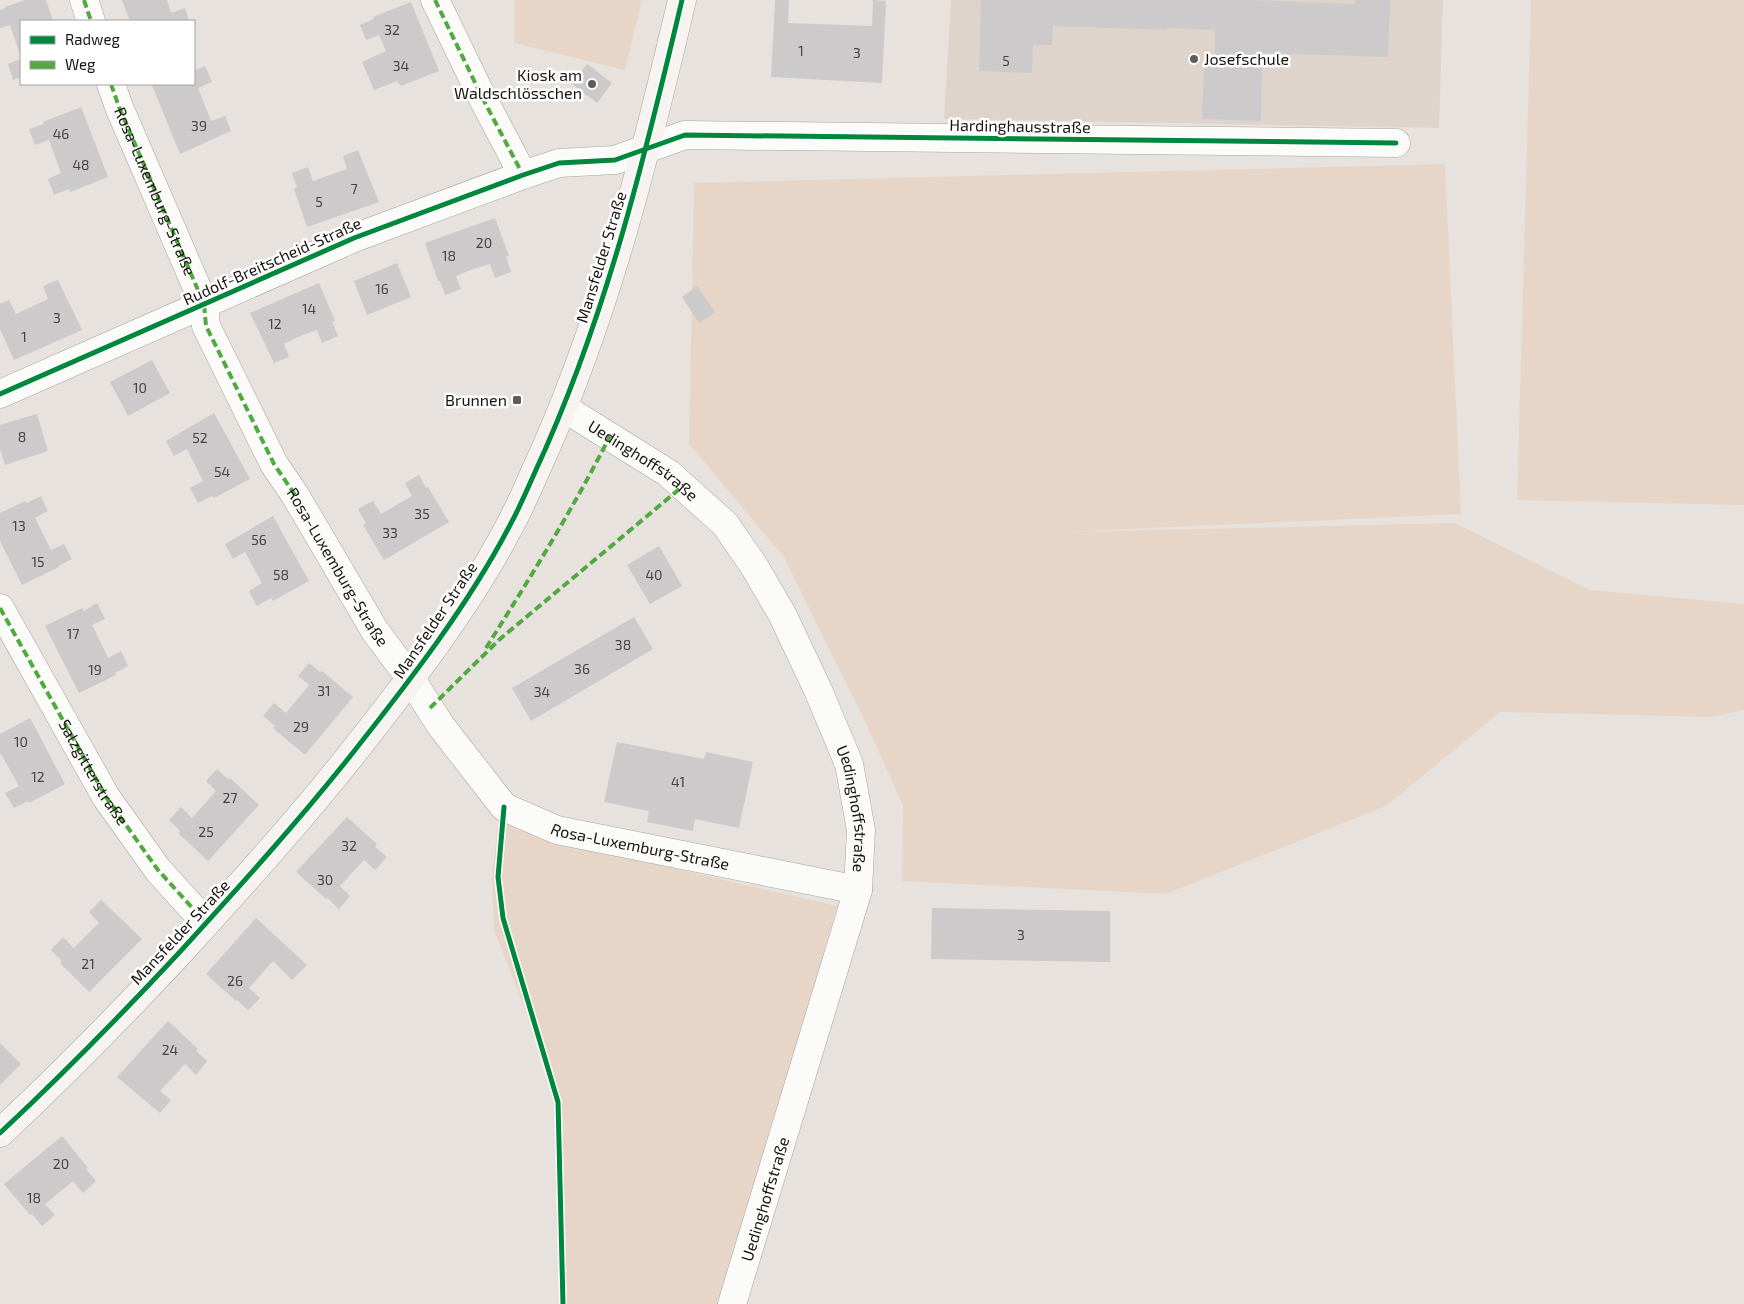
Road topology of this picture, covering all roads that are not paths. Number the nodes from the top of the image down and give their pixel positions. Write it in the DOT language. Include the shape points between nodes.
graph roads {
  1 [pos="84,0"];
  2 [pos="435,0"];
  3 [pos="682,0"];
  4 [pos="91,20"];
  5 [pos="111,85"];
  6 [pos="1396,144"];
  7 [pos="646,149"];
  8 [pos="523,175"];
  9 [pos="204,304"];
  10 [pos="0,394"];
  11 [pos="564,408"];
  12 [pos="0,608"];
  13 [pos="411,679"];
  14 [pos="858,890"];
  15 [pos="206,923"];
  16 [pos="0,1133"];
  17 [pos="732,1304"];
  1 -- 4 [label="street"];
  2 -- 8 [label="street"];
  3 -- 7 [label="street, Mansfelder Straße"];
  5 -- 9 [label="street, Rosa-Luxemburg-Straße"];
  6 -- 7 [label="street, Hardinghausstraße" via="685,135"];
  7 -- 8 [label="street, Rudolf-Breitscheid-Straße" via="615,160 559,163"];
  7 -- 11 [label="street, Mansfelder Straße" via="616,260"];
  8 -- 9 [label="street, Rudolf-Breitscheid-Straße" via="354,238"];
  9 -- 10 [label="street, Rudolf-Breitscheid-Straße"];
  9 -- 13 [label="street, Rosa-Luxemburg-Straße" via="206,326 274,464 375,631"];
  11 -- 13 [label="street, Mansfelder Straße" via="510,525 479,580"];
  11 -- 14 [label="street, Uedinghoffstraße" via="668,473 725,524 754,566 782,614 849,764 861,830"];
  12 -- 15 [label="street, Salzgitterstraße" via="106,797 158,870"];
  13 -- 14 [label="street, Rosa-Luxemburg-Straße" via="441,726 504,807 557,830"];
  13 -- 15 [label="street, Mansfelder Straße" via="322,791"];
  14 -- 17 [label="street, Uedinghoffstraße"];
  15 -- 16 [label="street, Mansfelder Straße" via="118,1017"];
}
